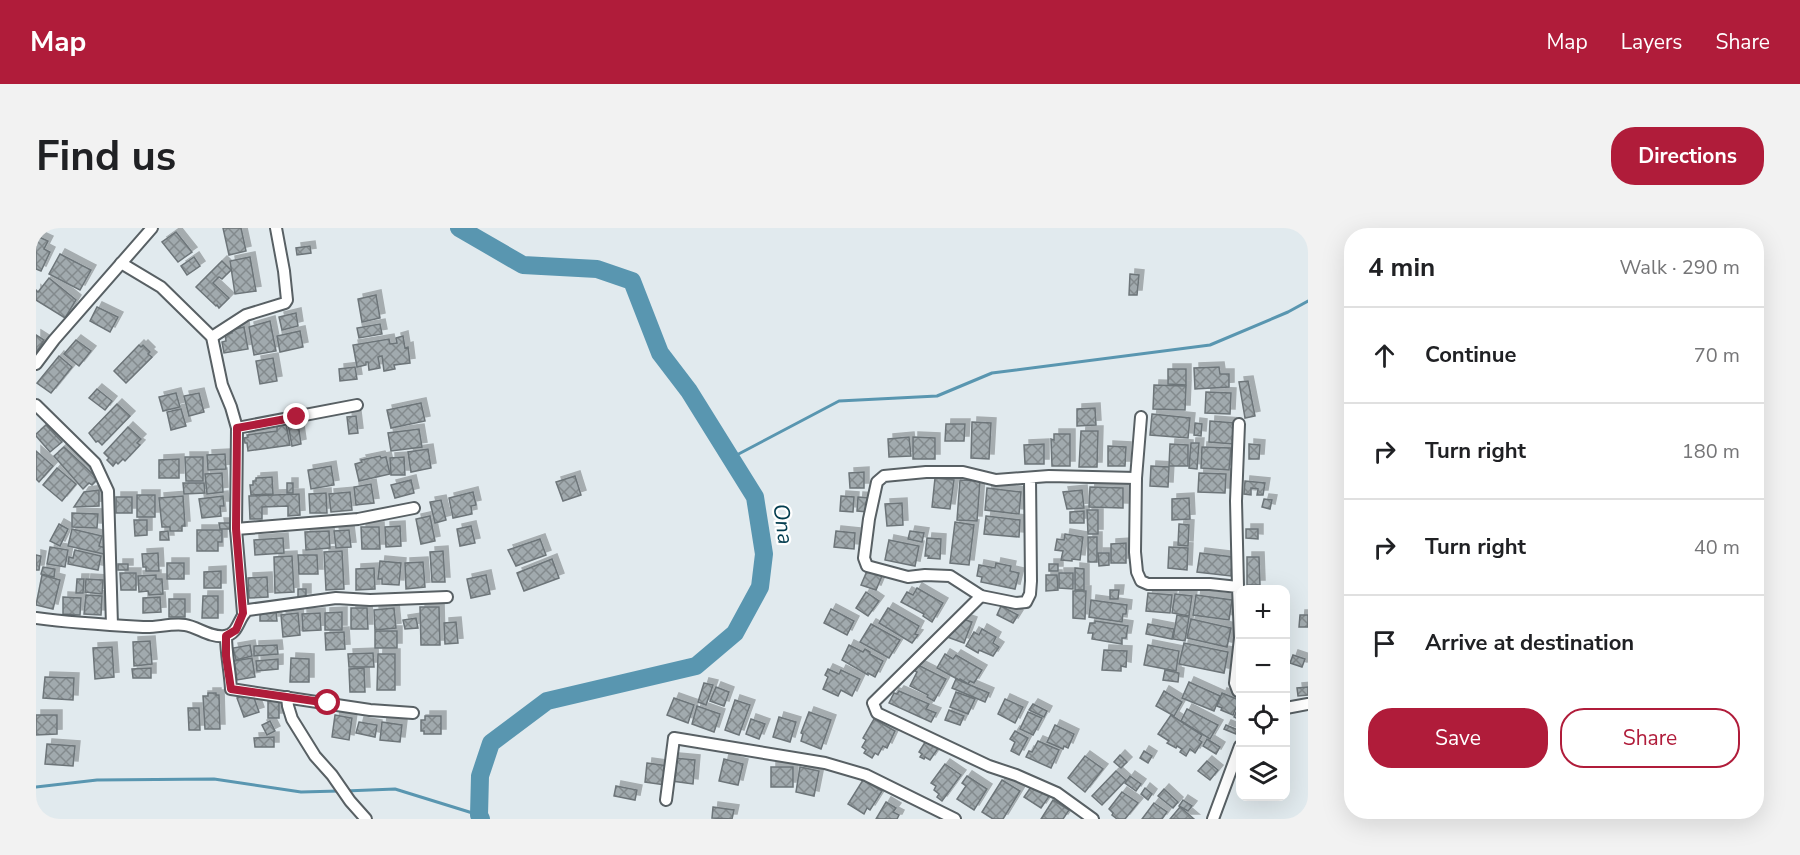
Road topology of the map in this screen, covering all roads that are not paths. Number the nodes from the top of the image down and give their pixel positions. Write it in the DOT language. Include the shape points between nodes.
graph roads {
  1 [pos="152,228"];
  2 [pos="276,228"];
  3 [pos="121,263"];
  4 [pos="213,337"];
  5 [pos="36,364"];
  6 [pos="36,405"];
  7 [pos="357,405"];
  8 [pos="1141,417"];
  9 [pos="1239,424"];
  10 [pos="237,428"];
  11 [pos="1030,477"];
  12 [pos="1136,478"];
  13 [pos="414,508"];
  14 [pos="236,529"];
  15 [pos="1238,585"];
  16 [pos="1236,587"];
  17 [pos="981,596"];
  18 [pos="447,597"];
  19 [pos="243,613"];
  20 [pos="36,618"];
  21 [pos="112,625"];
  22 [pos="226,636"];
  23 [pos="287,697"];
  24 [pos="1308,704"];
  25 [pos="1290,707"];
  26 [pos="413,713"];
  27 [pos="1240,747"];
  28 [pos="666,800"];
  29 [pos="366,819"];
  30 [pos="955,819"];
  31 [pos="1092,819"];
  32 [pos="1213,819"];
  1 -- 3 [label="street"];
  2 -- 4 [label="street" via="287,300 246,315"];
  3 -- 4 [label="street" via="161,287"];
  3 -- 5 [label="street"];
  4 -- 10 [label="street" via="222,385"];
  6 -- 21 [label="street" via="95,463 108,491"];
  7 -- 10 [label="street"];
  8 -- 12 [label="street"];
  9 -- 15 [label="street"];
  10 -- 14 [label="street"];
  11 -- 12 [label="street"];
  11 -- 17 [label="street" via="1031,581 1026,602"];
  11 -- 17 [label="street" via="996,480 963,472 926,472 884,476 877,482 864,558 867,566 908,577 950,576"];
  12 -- 16 [label="street" via="1135,552 1141,581"];
  13 -- 14 [label="street" via="358,519"];
  14 -- 19 [label="street"];
  17 -- 31 [label="street" via="873,703 877,713 1057,793"];
  18 -- 19 [label="street" via="336,598"];
  19 -- 22 [label="street" via="236,630"];
  20 -- 21 [label="street"];
  21 -- 22 [label="street" via="185,625"];
  22 -- 23 [label="street" via="231,689"];
  23 -- 26 [label="street"];
  23 -- 29 [label="street" via="292,719 315,756"];
  24 -- 25 [label="street"];
  27 -- 32 [label="street"];
  28 -- 30 [label="street" via="674,738 835,766 866,775"];
}
